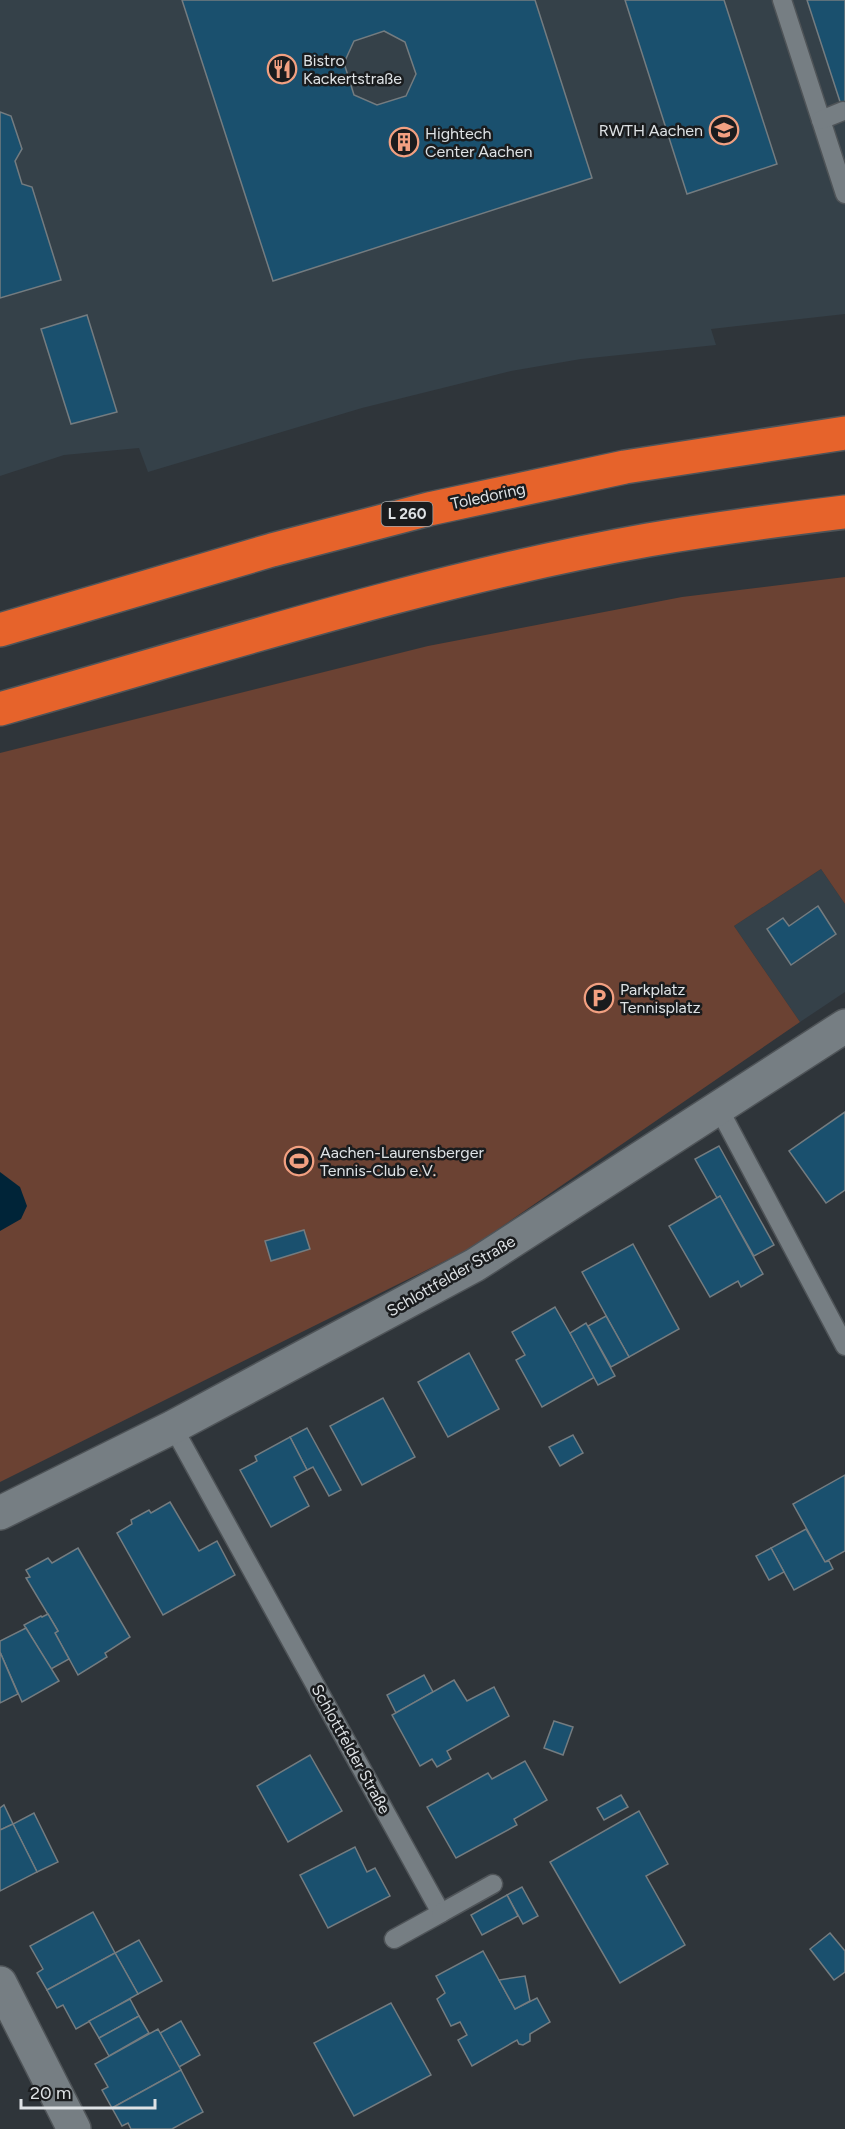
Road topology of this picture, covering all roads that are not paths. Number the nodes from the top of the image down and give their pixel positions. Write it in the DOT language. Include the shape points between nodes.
graph roads {
  1 [pos="782,0"];
  2 [pos="843,111"];
  3 [pos="821,120"];
  4 [pos="845,194"];
  5 [pos="838,432"];
  6 [pos="845,512"];
  7 [pos="0,630"];
  8 [pos="0,709"];
  9 [pos="845,1026"];
  10 [pos="718,1107"];
  11 [pos="845,1346"];
  12 [pos="173,1427"];
  13 [pos="0,1513"];
  14 [pos="493,1884"];
  15 [pos="441,1913"];
  16 [pos="394,1939"];
  17 [pos="0,1983"];
  18 [pos="74,2129"];
  1 -- 3 [label="lane"];
  2 -- 3 [label="lane"];
  3 -- 4 [label="lane"];
  5 -- 7 [label="highway, Toledoring / L 260" via="625,467 429,509 272,550"];
  6 -- 8 [label="highway" via="647,541 511,569 381,601"];
  9 -- 10 [label="street, Schlottfelder Straße"];
  10 -- 11 [label="lane"];
  10 -- 12 [label="street, Schlottfelder Straße" via="475,1265"];
  12 -- 13 [label="street, Schlottfelder Straße"];
  12 -- 15 [label="lane, Schlottfelder Straße"];
  14 -- 15 [label="lane"];
  15 -- 16 [label="lane"];
  17 -- 18 [label="street"];
}
